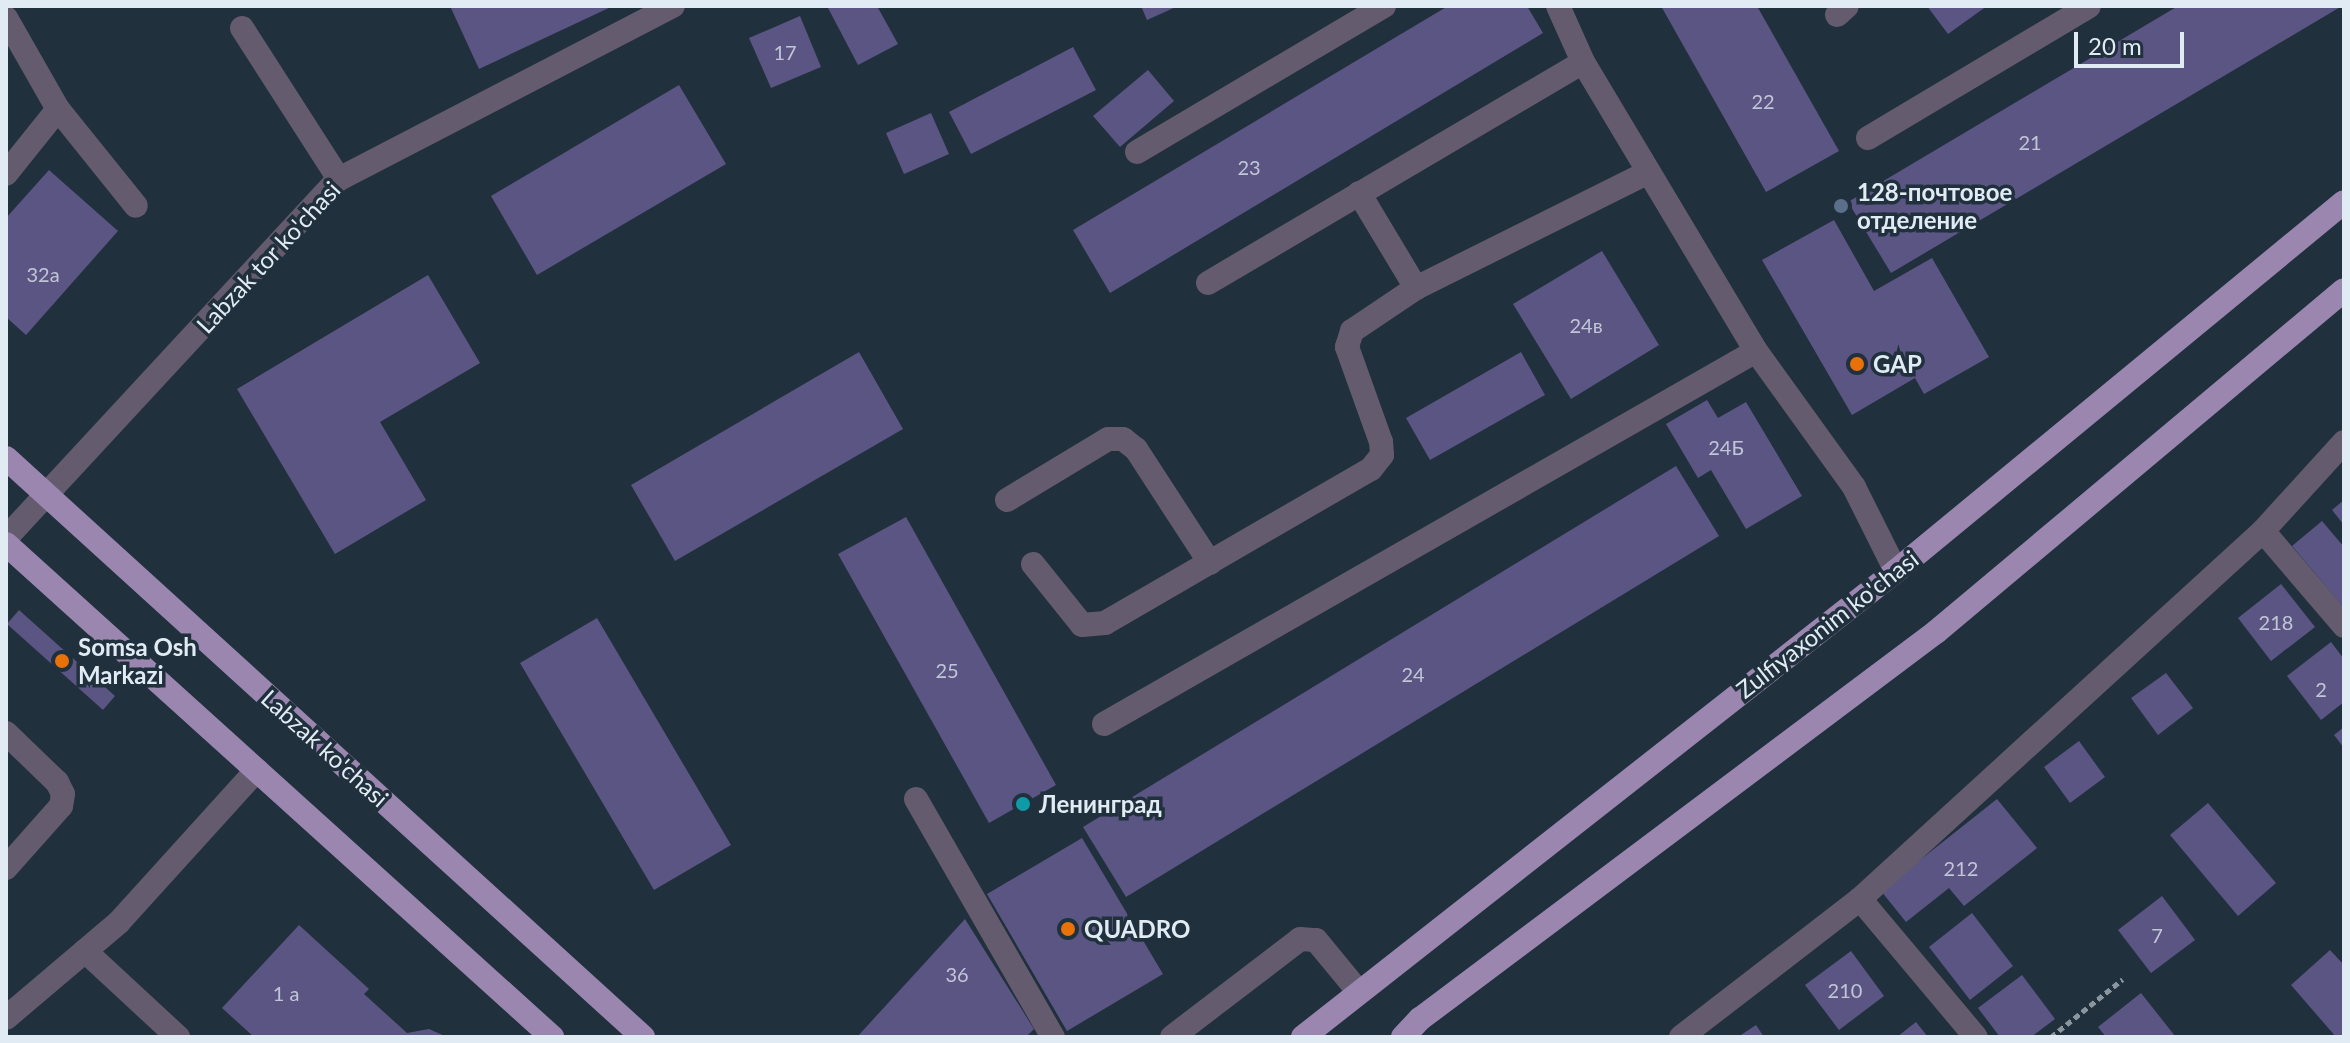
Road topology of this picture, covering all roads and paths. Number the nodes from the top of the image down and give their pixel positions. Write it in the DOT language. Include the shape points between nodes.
graph roads {
  1 [pos="673,6"];
  2 [pos="1384,6"];
  3 [pos="1558,6"];
  4 [pos="2089,6"];
  5 [pos="647,12"];
  6 [pos="6,18"];
  7 [pos="242,28"];
  8 [pos="1583,62"];
  9 [pos="58,109"];
  10 [pos="1868,138"];
  11 [pos="1137,152"];
  12 [pos="1649,172"];
  13 [pos="6,174"];
  14 [pos="339,179"];
  15 [pos="1359,193"];
  16 [pos="2344,202"];
  17 [pos="136,206"];
  18 [pos="1208,283"];
  19 [pos="1416,288"];
  20 [pos="2344,290"];
  21 [pos="1756,351"];
  22 [pos="2344,442"];
  23 [pos="6,458"];
  24 [pos="45,494"];
  25 [pos="1007,500"];
  26 [pos="2263,531"];
  27 [pos="6,541"];
  28 [pos="1210,563"];
  29 [pos="1033,564"];
  30 [pos="1896,571"];
  31 [pos="2344,626"];
  32 [pos="1104,724"];
  33 [pos="6,733"];
  34 [pos="257,770"];
  35 [pos="916,799"];
  36 [pos="6,868"];
  37 [pos="1860,899"];
  38 [pos="85,951"];
  39 [pos="2123,979"];
  40 [pos="1358,991"];
  41 [pos="6,1018"];
  42 [pos="178,1037"];
  43 [pos="552,1037"];
  44 [pos="643,1037"];
  45 [pos="1053,1037"];
  46 [pos="1172,1037"];
  47 [pos="1303,1037"];
  48 [pos="1403,1037"];
  49 [pos="1681,1037"];
  50 [pos="1976,1037"];
  51 [pos="2051,1037"];
  1 -- 5 [label="street, Labzak tor ko'chasi"];
  2 -- 11 [label="street"];
  3 -- 8 [label="street"];
  4 -- 10 [label="street"];
  5 -- 14 [label="street, Labzak tor ko'chasi"];
  6 -- 9 [label="street"];
  7 -- 14 [label="street"];
  8 -- 12 [label="street"];
  8 -- 15 [label="street"];
  9 -- 13 [label="street"];
  9 -- 17 [label="street"];
  12 -- 19 [label="street"];
  12 -- 21 [label="street"];
  14 -- 24 [label="street, Labzak tor ko'chasi"];
  15 -- 18 [label="street"];
  15 -- 19 [label="street"];
  16 -- 30 [label="main road, Zulfiyaxonim ko'chasi"];
  19 -- 28 [label="street" via="1363,319 1347,347 1382,455 1371,469"];
  20 -- 48 [label="main road" via="1936,632 1420,1019"];
  21 -- 30 [label="street" via="1854,487"];
  21 -- 32 [label="street"];
  22 -- 26 [label="street"];
  23 -- 24 [label="main road, Labzak ko'chasi"];
  24 -- 27 [label="street, Labzak tor ko'chasi"];
  24 -- 44 [label="main road, Labzak ko'chasi"];
  25 -- 28 [label="street" via="1108,439 1123,439 1136,449"];
  26 -- 31 [label="street"];
  26 -- 37 [label="street"];
  27 -- 34 [label="main road"];
  28 -- 29 [label="street" via="1094,626 1082,625"];
  30 -- 40 [label="main road, Zulfiyaxonim ko'chasi"];
  33 -- 36 [label="street" via="63,794 61,806"];
  34 -- 38 [label="street" via="119,922"];
  34 -- 43 [label="main road"];
  35 -- 45 [label="street"];
  37 -- 49 [label="street"];
  37 -- 50 [label="street"];
  38 -- 41 [label="street"];
  38 -- 42 [label="street"];
  39 -- 51 [label="path"];
  40 -- 46 [label="street" via="1316,940 1300,939"];
  40 -- 47 [label="main road, Zulfiyaxonim ko'chasi"];
}
